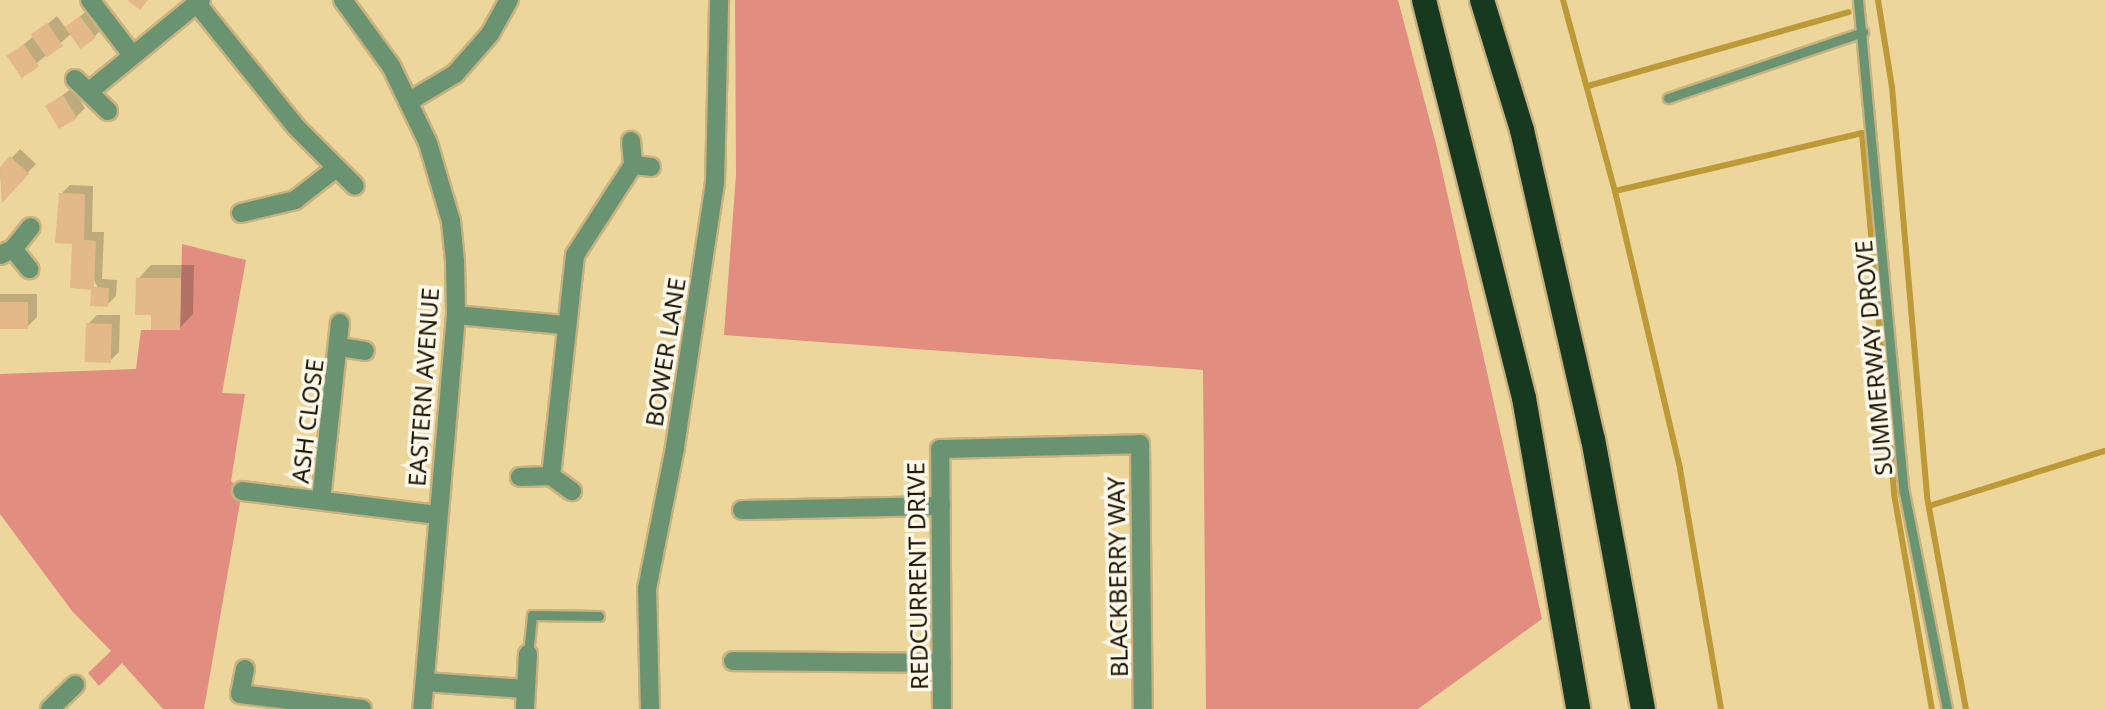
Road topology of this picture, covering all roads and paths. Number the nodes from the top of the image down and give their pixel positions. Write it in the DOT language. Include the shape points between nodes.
graph roads {
  1 [pos="90,0"];
  2 [pos="343,0"];
  3 [pos="509,0"];
  4 [pos="719,0"];
  5 [pos="1424,0"];
  6 [pos="1482,0"];
  7 [pos="1858,0"];
  8 [pos="199,2"];
  9 [pos="1863,32"];
  10 [pos="132,55"];
  11 [pos="75,79"];
  12 [pos="91,90"];
  13 [pos="1668,98"];
  14 [pos="408,102"];
  15 [pos="108,111"];
  16 [pos="631,141"];
  17 [pos="335,169"];
  18 [pos="355,186"];
  19 [pos="241,213"];
  20 [pos="31,227"];
  21 [pos="6,252"];
  22 [pos="29,269"];
  23 [pos="456,315"];
  24 [pos="340,323"];
  25 [pos="564,325"];
  26 [pos="340,347"];
  27 [pos="365,351"];
  28 [pos="1140,444"];
  29 [pos="551,476"];
  30 [pos="520,477"];
  31 [pos="242,491"];
  32 [pos="572,491"];
  33 [pos="321,500"];
  34 [pos="941,506"];
  35 [pos="742,510"];
  36 [pos="437,515"];
  37 [pos="599,616"];
  38 [pos="528,654"];
  39 [pos="733,661"];
  40 [pos="942,663"];
  41 [pos="245,669"];
  42 [pos="425,682"];
  43 [pos="75,685"];
  44 [pos="525,689"];
  45 [pos="308,707"];
  46 [pos="50,709"];
  47 [pos="362,709"];
  48 [pos="422,709"];
  49 [pos="525,709"];
  50 [pos="650,709"];
  51 [pos="942,709"];
  52 [pos="1143,709"];
  53 [pos="1578,709"];
  54 [pos="1643,709"];
  55 [pos="1947,709"];
  1 -- 10 [label="street"];
  2 -- 14 [label="street, EASTERN AVENUE" via="391,66"];
  3 -- 14 [label="street" via="490,34 455,74"];
  4 -- 50 [label="street, BOWER LANE" via="715,183 675,447 647,589"];
  5 -- 53 [label="highway" via="1524,398"];
  6 -- 54 [label="highway" via="1522,130 1593,439"];
  7 -- 9 [label="lane, SUMMERWAY DROVE"];
  8 -- 10 [label="street"];
  8 -- 17 [label="street"];
  9 -- 13 [label="lane"];
  9 -- 55 [label="lane, SUMMERWAY DROVE" via="1904,492"];
  10 -- 12 [label="street"];
  11 -- 12 [label="street"];
  12 -- 15 [label="street"];
  14 -- 23 [label="street, EASTERN AVENUE" via="445,198"];
  16 -- 25 [label="street" via="642,166 575,255"];
  17 -- 18 [label="street"];
  17 -- 19 [label="street" via="295,200 270,196"];
  20 -- 21 [label="street"];
  21 -- 22 [label="street"];
  23 -- 25 [label="street"];
  23 -- 36 [label="street, EASTERN AVENUE"];
  24 -- 26 [label="street, ASH CLOSE"];
  25 -- 29 [label="street"];
  26 -- 27 [label="street, ASH CLOSE"];
  26 -- 33 [label="street, ASH CLOSE"];
  28 -- 34 [label="street, REDCURRENT DRIVE" via="940,449"];
  28 -- 52 [label="street, BLACKBERRY WAY"];
  29 -- 30 [label="street"];
  29 -- 32 [label="street"];
  31 -- 33 [label="street, ASH CLOSE"];
  33 -- 36 [label="street, ASH CLOSE"];
  34 -- 35 [label="street"];
  34 -- 40 [label="street, REDCURRENT DRIVE"];
  36 -- 42 [label="street, EASTERN AVENUE"];
  37 -- 38 [label="lane" via="532,615"];
  38 -- 44 [label="street"];
  39 -- 40 [label="street"];
  40 -- 51 [label="street, REDCURRENT DRIVE"];
  41 -- 45 [label="street" via="240,694"];
  42 -- 44 [label="street"];
  42 -- 48 [label="street, EASTERN AVENUE"];
  43 -- 46 [label="street"];
  44 -- 49 [label="street"];
  45 -- 47 [label="street"];
}
